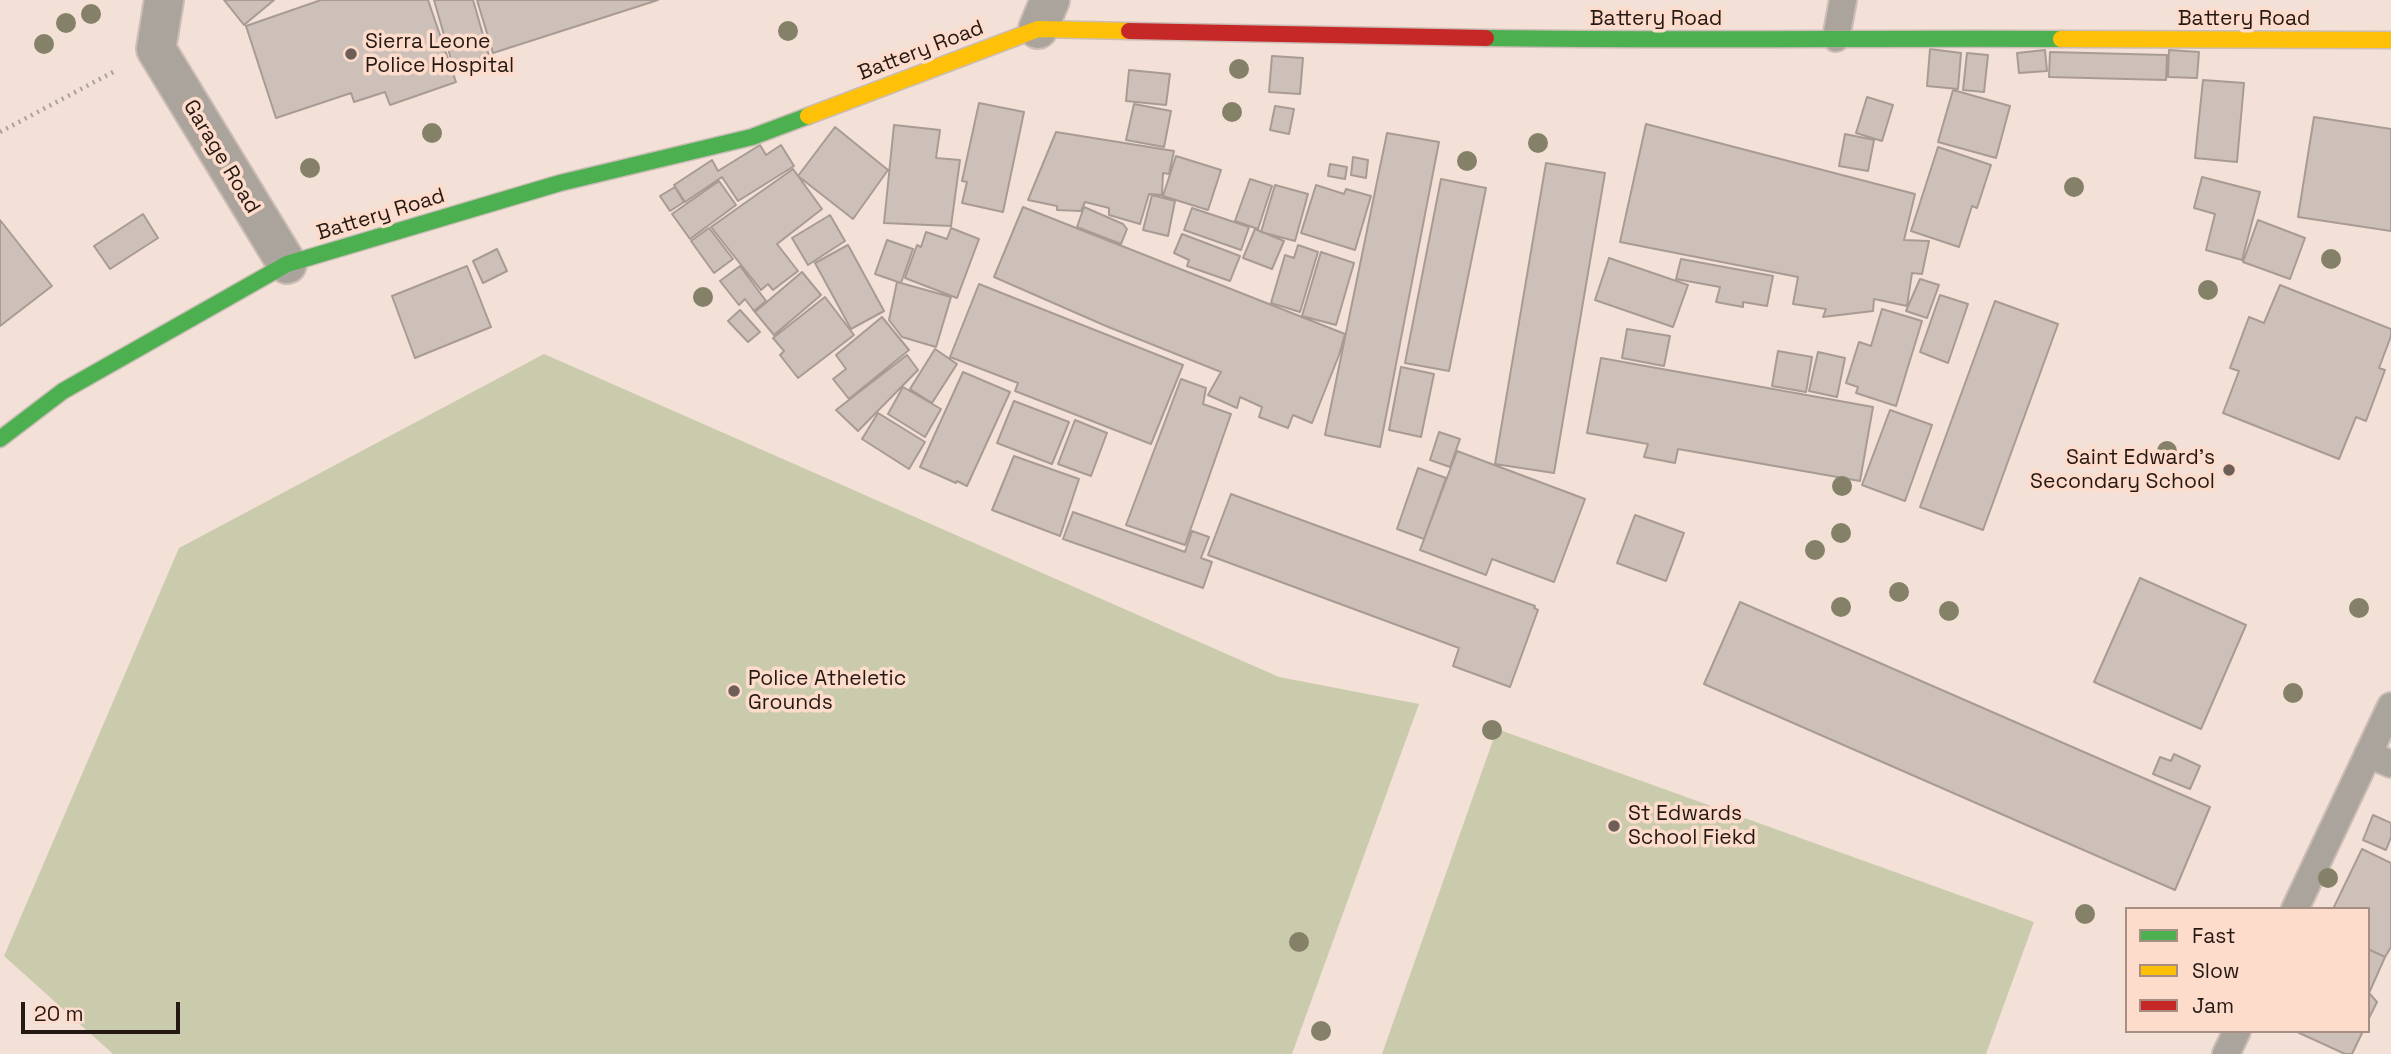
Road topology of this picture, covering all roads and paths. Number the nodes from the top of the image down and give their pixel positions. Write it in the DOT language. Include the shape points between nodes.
graph roads {
  1 [pos="164,0"];
  2 [pos="1843,0"];
  3 [pos="1044,14"];
  4 [pos="1836,38"];
  5 [pos="2391,40"];
  6 [pos="156,49"];
  7 [pos="0,132"];
  8 [pos="287,264"];
  9 [pos="0,439"];
  10 [pos="2391,706"];
  11 [pos="2380,759"];
  12 [pos="2296,907"];
  13 [pos="2235,1033"];
  14 [pos="2226,1054"];
  1 -- 6 [label="street"];
  2 -- 4 [label="lane"];
  3 -- 4 [label="street, Battery Road" via="1670,41"];
  3 -- 8 [label="street, Battery Road" via="752,138 560,183"];
  4 -- 5 [label="street, Battery Road"];
  6 -- 7 [label="path"];
  6 -- 8 [label="street, Garage Road"];
  8 -- 9 [label="street, Battery Road" via="63,391"];
  10 -- 11 [label="lane"];
  11 -- 12 [label="lane"];
  13 -- 14 [label="lane"];
}
